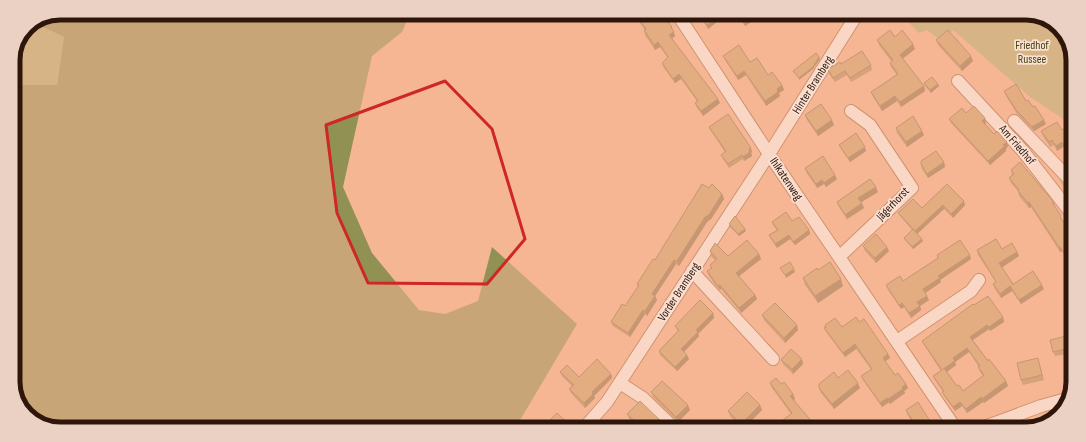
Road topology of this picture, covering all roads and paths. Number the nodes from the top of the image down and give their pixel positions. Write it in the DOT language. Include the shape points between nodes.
graph roads {
  1 [pos="681,20"];
  2 [pos="853,20"];
  3 [pos="958,81"];
  4 [pos="851,111"];
  5 [pos="1014,120"];
  6 [pos="769,154"];
  7 [pos="1066,176"];
  8 [pos="1066,207"];
  9 [pos="839,257"];
  10 [pos="692,271"];
  11 [pos="979,280"];
  12 [pos="897,341"];
  13 [pos="773,359"];
  14 [pos="620,383"];
  15 [pos="1062,400"];
  16 [pos="589,422"];
  17 [pos="668,422"];
  18 [pos="951,422"];
  19 [pos="998,422"];
  1 -- 6 [label="street, Ihlkatenweg"];
  2 -- 6 [label="street, Hinter Bramberg"];
  3 -- 8 [label="street, Am Friedhof" via="1023,151"];
  4 -- 9 [label="street, Jägerhorst" via="870,125 912,188"];
  5 -- 7 [label="street"];
  6 -- 9 [label="street, Ihlkatenweg"];
  6 -- 10 [label="street, Vorder Bramberg"];
  9 -- 12 [label="street, Ihlkatenweg"];
  10 -- 13 [label="street"];
  10 -- 14 [label="street, Vorder Bramberg"];
  11 -- 12 [label="street" via="971,291"];
  12 -- 18 [label="street, Ihlkatenweg"];
  14 -- 16 [label="street, Vorder Bramberg"];
  14 -- 17 [label="street" via="643,398"];
  15 -- 19 [label="street"];
}
